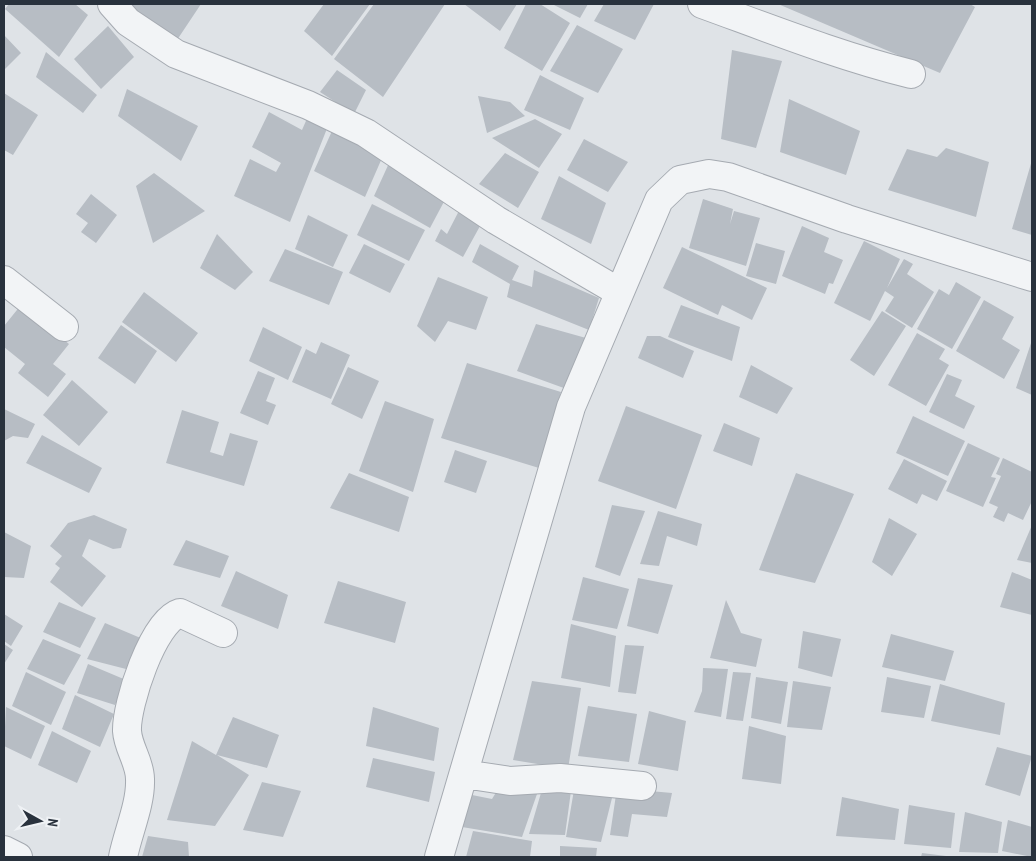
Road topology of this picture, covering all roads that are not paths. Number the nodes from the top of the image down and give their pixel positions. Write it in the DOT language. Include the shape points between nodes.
graph roads {
  1 [pos="112,4"];
  2 [pos="710,5"];
  3 [pos="911,74"];
  4 [pos="1032,277"];
  5 [pos="4,280"];
  6 [pos="619,292"];
  7 [pos="64,327"];
  8 [pos="223,633"];
  9 [pos="464,774"];
  10 [pos="642,786"];
  11 [pos="4,850"];
  12 [pos="18,857"];
  13 [pos="123,857"];
  14 [pos="439,857"];
  1 -- 6 [label="street" via="128,22 176,54 308,105 366,134 496,220"];
  2 -- 3 [label="street" via="804,42"];
  4 -- 6 [label="street" via="847,220 728,177 709,174 680,180 659,200"];
  5 -- 7 [label="street"];
  6 -- 9 [label="street" via="572,407"];
  8 -- 13 [label="street" via="180,613 168,619 160,630 130,700 128,742 140,778"];
  9 -- 10 [label="street" via="510,781 560,778"];
  9 -- 14 [label="street"];
  11 -- 12 [label="street"];
}
